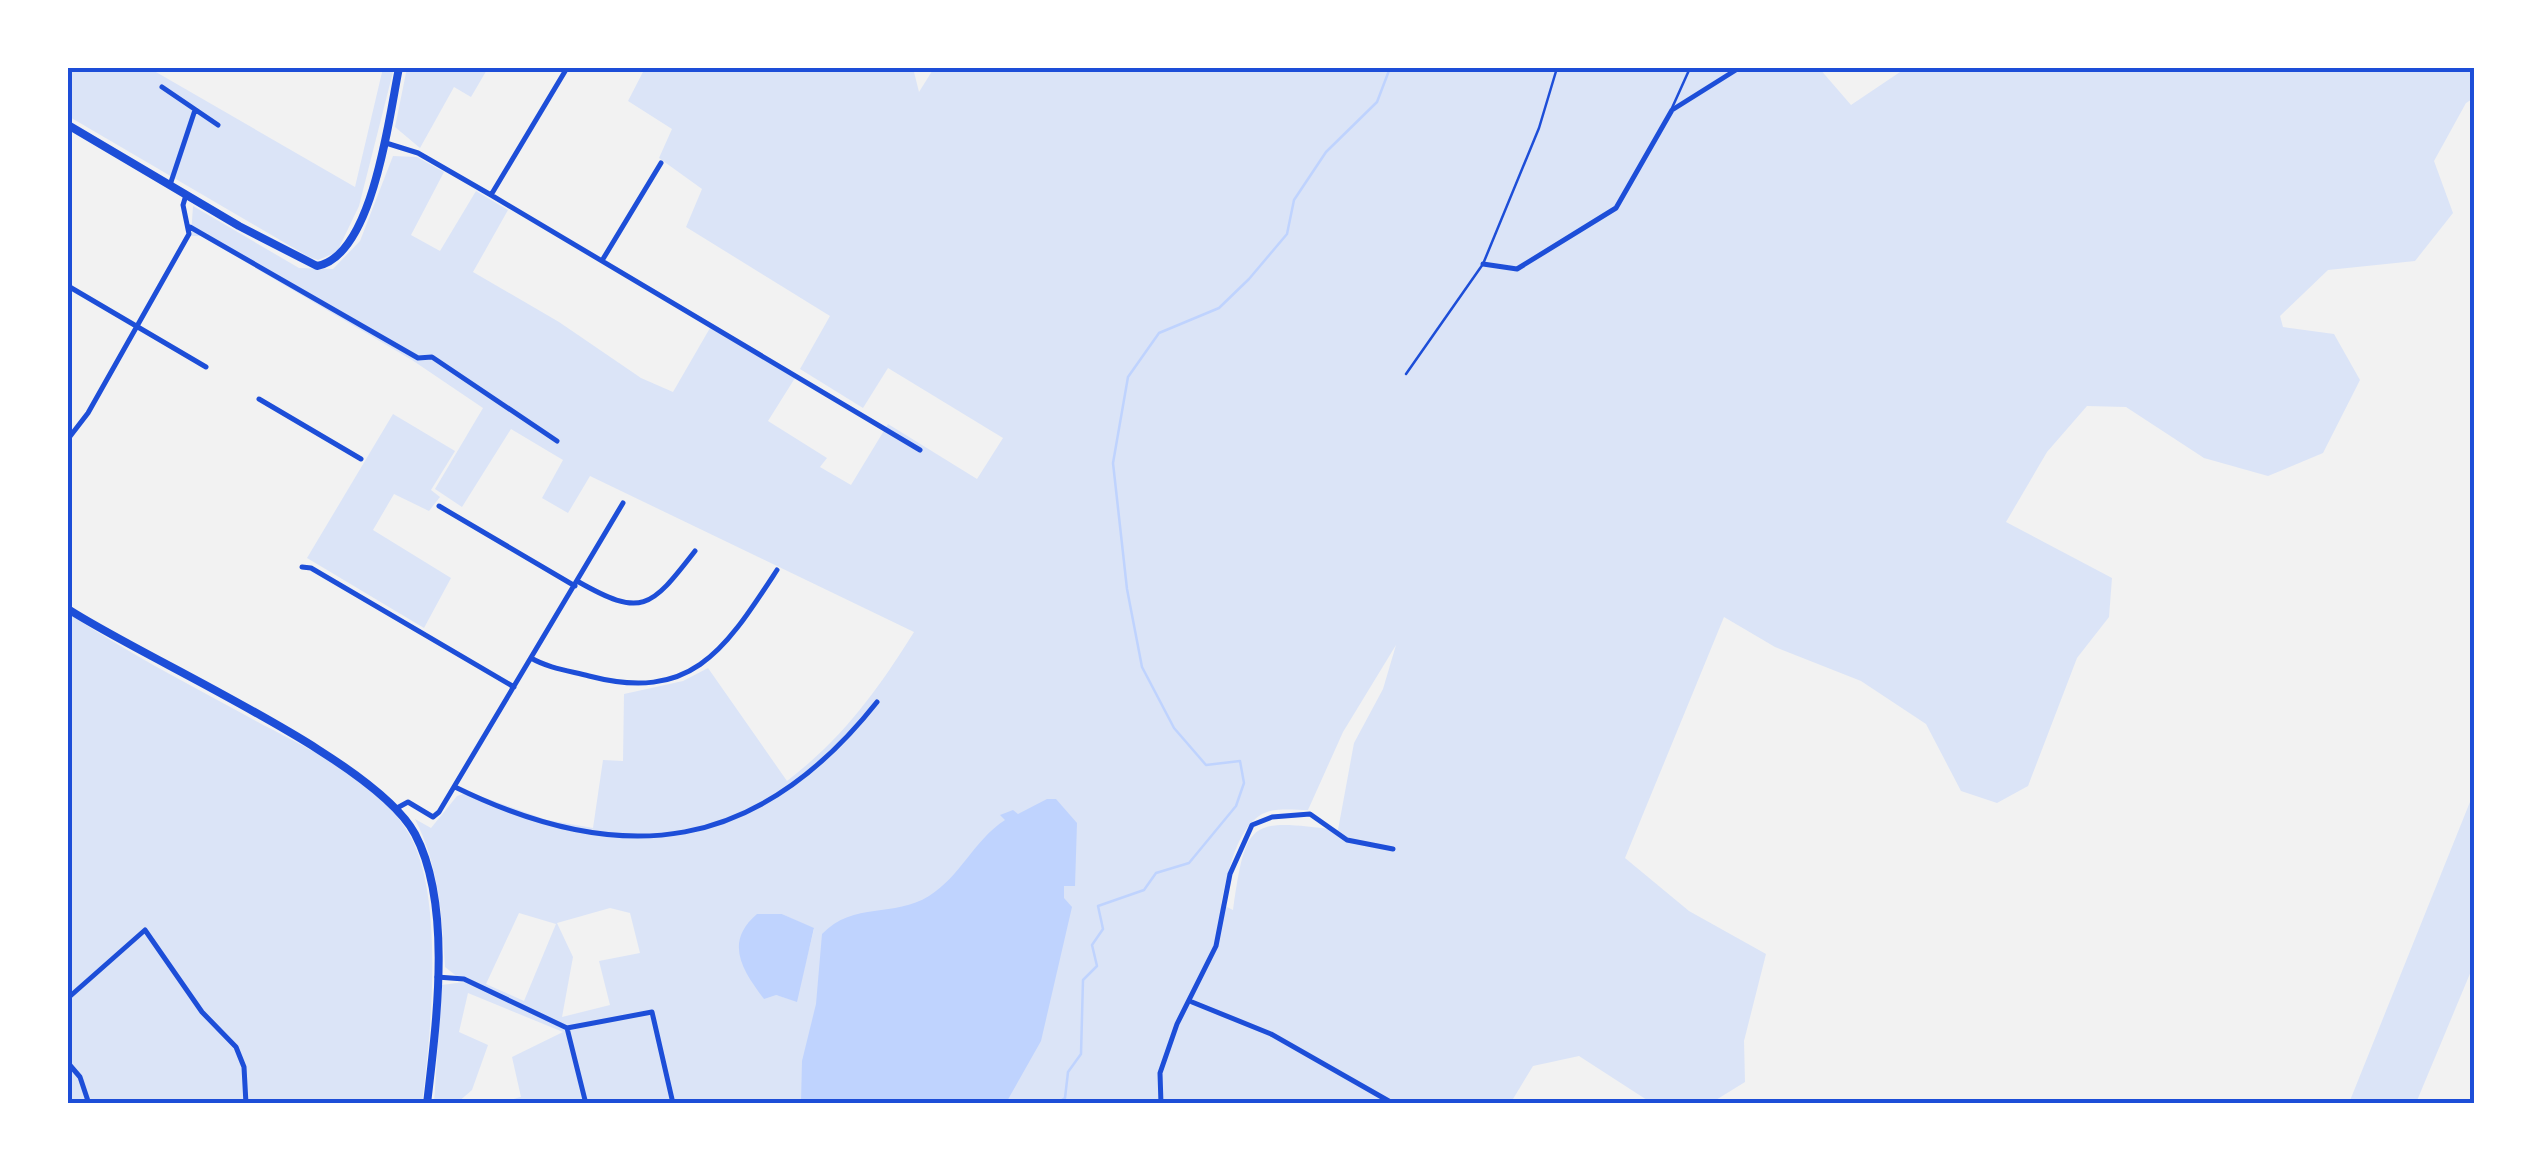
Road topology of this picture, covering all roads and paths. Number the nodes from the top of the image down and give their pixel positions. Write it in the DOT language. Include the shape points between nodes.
graph roads {
  1 [pos="399,68"];
  2 [pos="566,68"];
  3 [pos="1557,68"];
  4 [pos="1690,68"];
  5 [pos="1738,68"];
  6 [pos="162,87"];
  7 [pos="196,110"];
  8 [pos="1672,110"];
  9 [pos="68,125"];
  10 [pos="218,125"];
  11 [pos="383,142"];
  12 [pos="661,163"];
  13 [pos="170,185"];
  14 [pos="186,195"];
  15 [pos="491,195"];
  16 [pos="190,227"];
  17 [pos="603,259"];
  18 [pos="1483,264"];
  19 [pos="68,286"];
  20 [pos="138,328"];
  21 [pos="206,367"];
  22 [pos="1406,374"];
  23 [pos="259,399"];
  24 [pos="68,418"];
  25 [pos="80,423"];
  26 [pos="68,440"];
  27 [pos="557,441"];
  28 [pos="920,450"];
  29 [pos="360,459"];
  30 [pos="623,503"];
  31 [pos="439,506"];
  32 [pos="696,551"];
  33 [pos="302,567"];
  34 [pos="777,570"];
  35 [pos="576,583"];
  36 [pos="68,608"];
  37 [pos="530,658"];
  38 [pos="514,686"];
  39 [pos="877,702"];
  40 [pos="455,787"];
  41 [pos="397,808"];
  42 [pos="1393,849"];
  43 [pos="437,977"];
  44 [pos="68,998"];
  45 [pos="1190,1002"];
  46 [pos="566,1028"];
  47 [pos="68,1063"];
  48 [pos="672,1099"];
  49 [pos="89,1104"];
  50 [pos="246,1104"];
  51 [pos="427,1104"];
  52 [pos="586,1104"];
  53 [pos="1161,1104"];
  54 [pos="1394,1104"];
  1 -- 11 [label="main road"];
  2 -- 15 [label="street"];
  3 -- 18 [label="lane"];
  4 -- 8 [label="lane"];
  5 -- 8 [label="street"];
  6 -- 7 [label="street"];
  7 -- 10 [label="street"];
  7 -- 13 [label="street"];
  8 -- 18 [label="street" via="1616,208 1517,268"];
  9 -- 13 [label="main road"];
  11 -- 14 [label="main road" via="355,238 331,264 317,266"];
  11 -- 15 [label="street"];
  12 -- 17 [label="street"];
  13 -- 14 [label="main road"];
  14 -- 16 [label="street"];
  15 -- 17 [label="street"];
  16 -- 20 [label="street"];
  16 -- 27 [label="street" via="418,358 432,357"];
  17 -- 28 [label="street"];
  18 -- 22 [label="lane"];
  19 -- 20 [label="street"];
  20 -- 21 [label="street"];
  20 -- 25 [label="street"];
  23 -- 29 [label="street"];
  24 -- 25 [label="street"];
  25 -- 26 [label="street"];
  30 -- 35 [label="street"];
  31 -- 35 [label="street"];
  32 -- 35 [label="street" via="648,602 636,606"];
  33 -- 38 [label="street"];
  34 -- 37 [label="street" via="732,638 681,676 622,685"];
  35 -- 37 [label="street"];
  36 -- 41 [label="main road" via="332,759"];
  37 -- 38 [label="street"];
  38 -- 40 [label="street"];
  39 -- 40 [label="street" via="825,763 791,790 689,834 602,834 545,824"];
  40 -- 41 [label="street" via="433,817 408,802"];
  41 -- 43 [label="main road" via="416,835 433,894"];
  42 -- 45 [label="street" via="1347,840 1310,814 1252,825 1230,874 1216,946"];
  43 -- 46 [label="street" via="464,979"];
  43 -- 51 [label="main road"];
  44 -- 50 [label="street" via="145,930 236,1048"];
  45 -- 53 [label="street" via="1160,1073"];
  45 -- 54 [label="street" via="1270,1034"];
  46 -- 48 [label="street" via="652,1012"];
  46 -- 52 [label="street"];
  47 -- 49 [label="street"];
}
